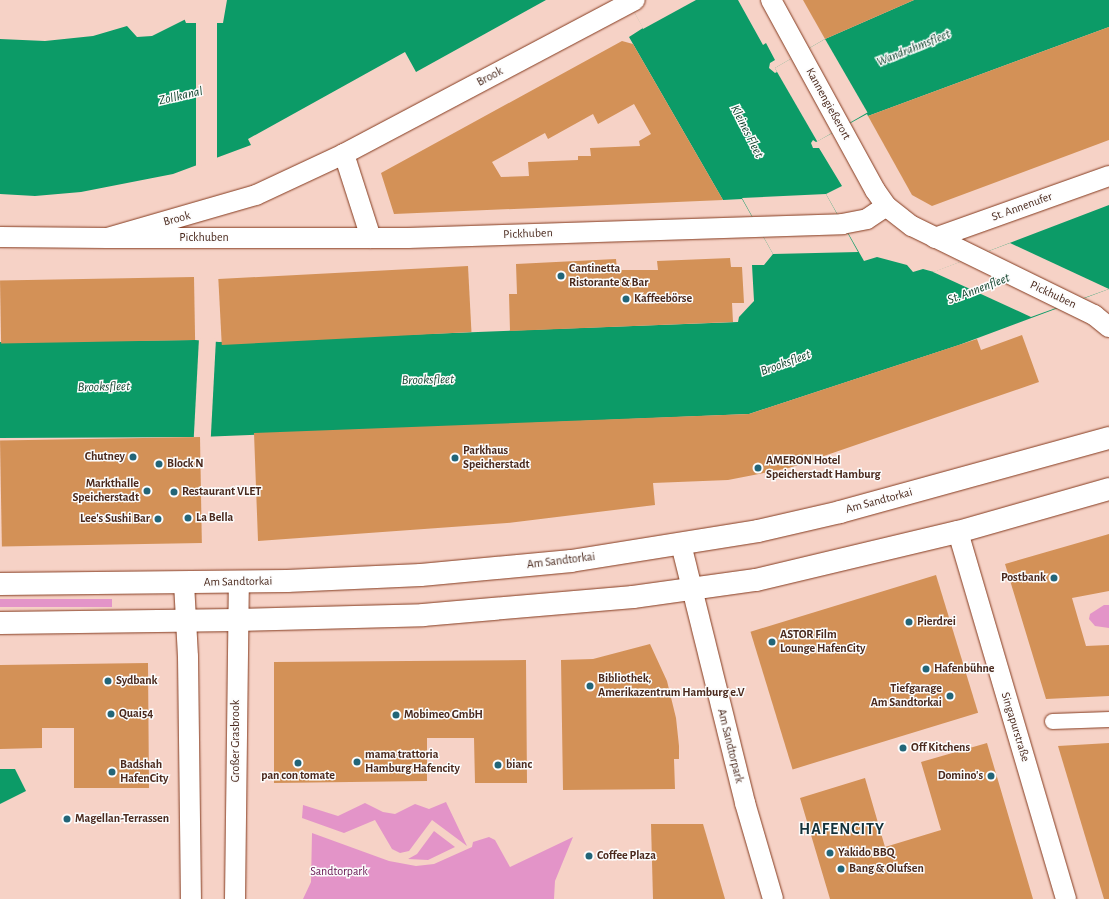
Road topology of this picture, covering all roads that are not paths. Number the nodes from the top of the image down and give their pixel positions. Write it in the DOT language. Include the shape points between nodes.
graph roads {
  1 [pos="771,0"];
  2 [pos="632,1"];
  3 [pos="344,154"];
  4 [pos="1109,176"];
  5 [pos="886,206"];
  6 [pos="0,237"];
  7 [pos="107,238"];
  8 [pos="371,238"];
  9 [pos="935,238"];
  10 [pos="1109,327"];
  11 [pos="1109,438"];
  12 [pos="1109,489"];
  13 [pos="958,532"];
  14 [pos="681,544"];
  15 [pos="238,582"];
  16 [pos="184,583"];
  17 [pos="0,584"];
  18 [pos="693,589"];
  19 [pos="237,620"];
  20 [pos="186,621"];
  21 [pos="0,623"];
  22 [pos="1109,719"];
  23 [pos="1052,722"];
  24 [pos="191,899"];
  25 [pos="235,899"];
  26 [pos="773,899"];
  27 [pos="1066,899"];
  1 -- 5 [label="street, Kannengießerort"];
  2 -- 3 [label="street, Brook"];
  3 -- 7 [label="street, Brook" via="256,195"];
  3 -- 8 [label="street"];
  4 -- 9 [label="street, St. Annenufer"];
  5 -- 8 [label="street, Pickhuben" via="867,219 842,224"];
  5 -- 9 [label="street" via="902,220"];
  6 -- 7 [label="street, Brook"];
  7 -- 8 [label="street, Pickhuben"];
  9 -- 10 [label="street, Pickhuben" via="1094,315"];
  11 -- 14 [label="main road, Am Sandtorkai" via="840,512 758,532"];
  12 -- 13 [label="main road"];
  13 -- 18 [label="main road" via="756,580"];
  13 -- 27 [label="street, Singapurstraße"];
  14 -- 15 [label="main road, Am Sandtorkai" via="559,563 438,574"];
  14 -- 18 [label="street, Am Sandtorpark"];
  15 -- 16 [label="main road, Am Sandtorkai"];
  15 -- 19 [label="street, Großer Grasbrook"];
  16 -- 17 [label="main road, Am Sandtorkai"];
  16 -- 20 [label="street"];
  18 -- 19 [label="main road" via="633,597 430,614"];
  18 -- 26 [label="street, Am Sandtorpark" via="700,627 745,803"];
  19 -- 20 [label="main road"];
  19 -- 25 [label="street, Großer Grasbrook"];
  20 -- 21 [label="main road"];
  20 -- 24 [label="street"];
  22 -- 23 [label="street"];
}
